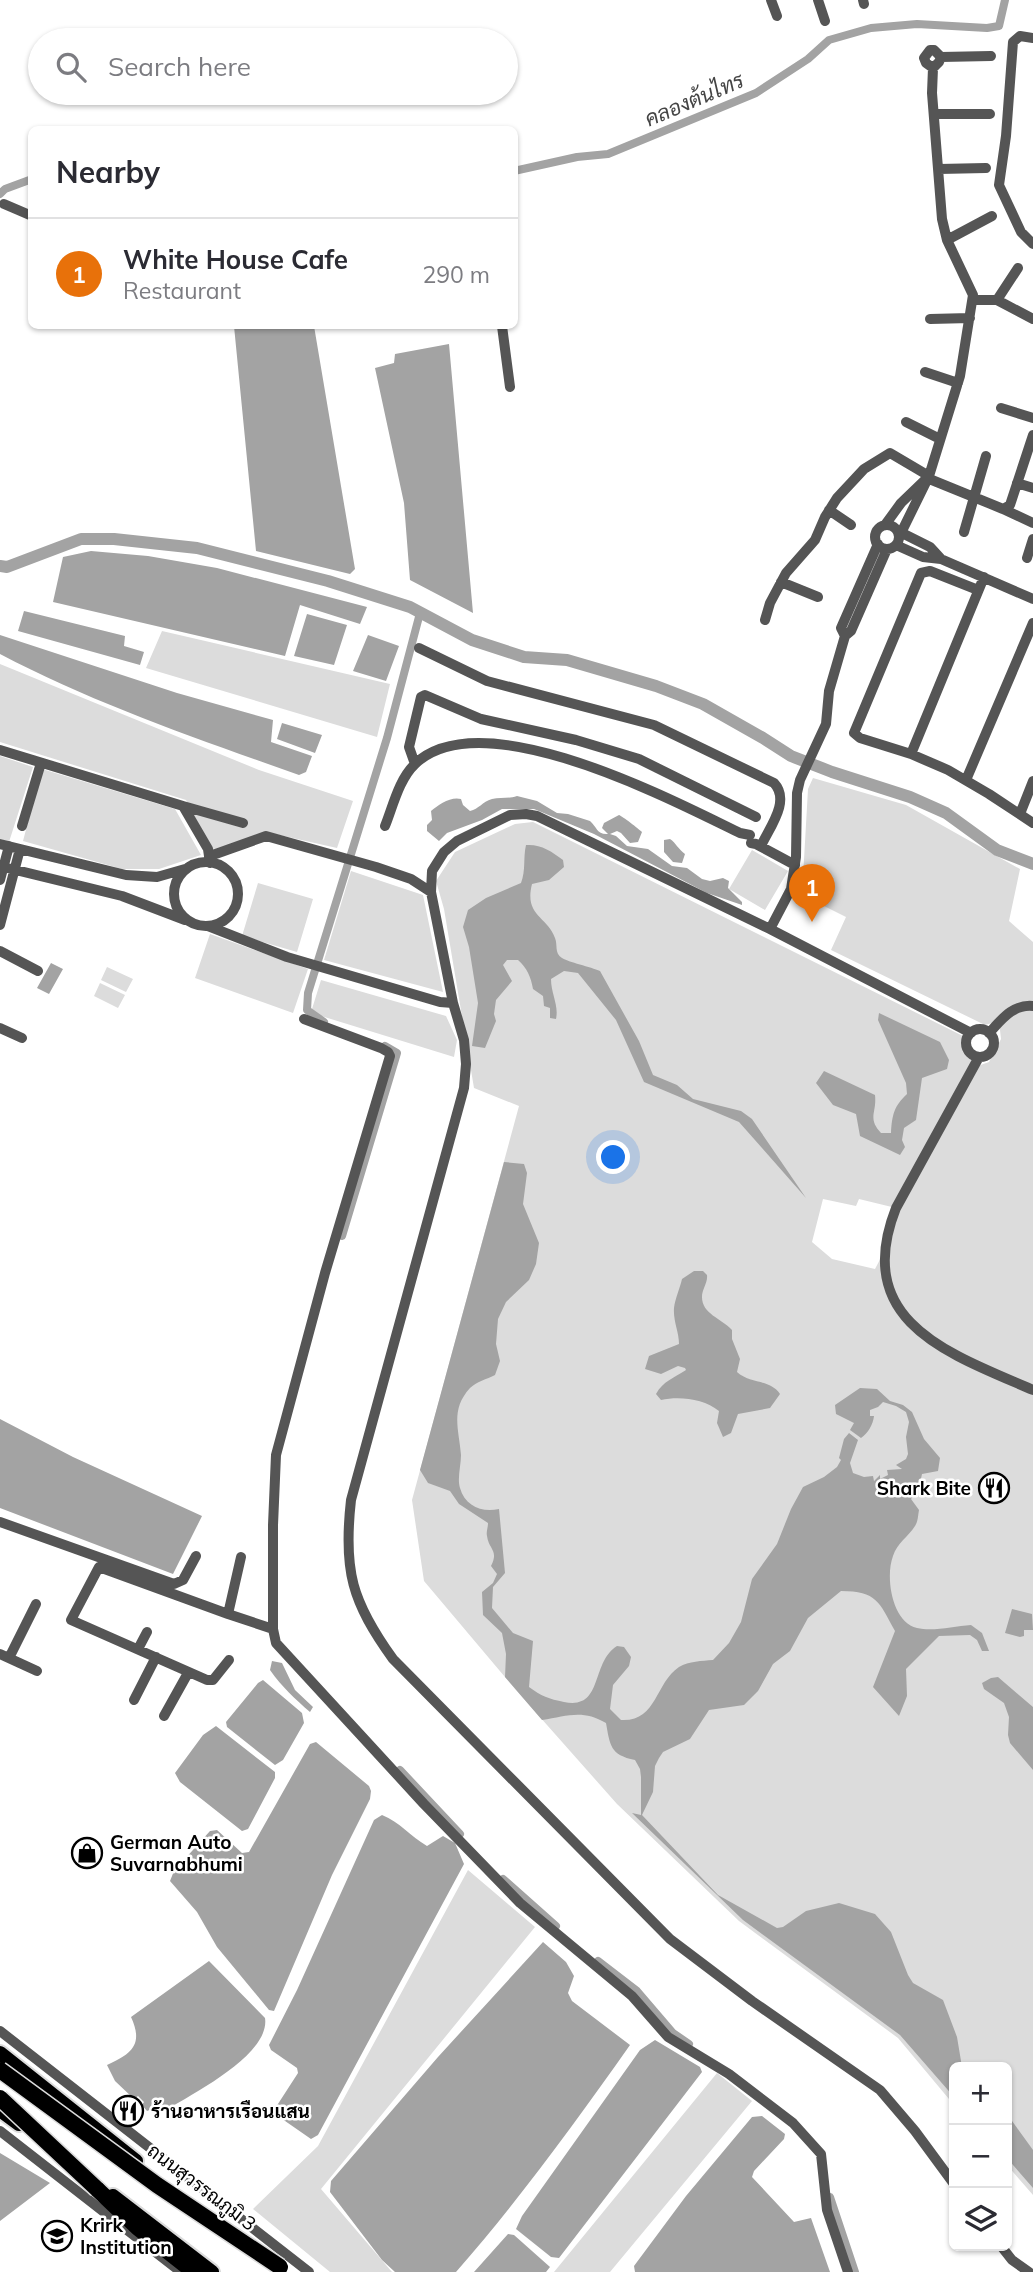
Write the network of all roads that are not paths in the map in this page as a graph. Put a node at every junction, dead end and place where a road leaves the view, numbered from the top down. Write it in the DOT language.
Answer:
graph roads {
  1 [pos="771,0"];
  2 [pos="818,0"];
  3 [pos="777,16"];
  4 [pos="825,21"];
  5 [pos="1033,38"];
  6 [pos="991,56"];
  7 [pos="934,114"];
  8 [pos="990,114"];
  9 [pos="986,167"];
  10 [pos="939,169"];
  11 [pos="4,204"];
  12 [pos="28,214"];
  13 [pos="992,216"];
  14 [pos="947,240"];
  15 [pos="1033,244"];
  16 [pos="1018,268"];
  17 [pos="973,300"];
  18 [pos="997,300"];
  19 [pos="930,318"];
  20 [pos="970,318"];
  21 [pos="1033,319"];
  22 [pos="502,329"];
  23 [pos="925,372"];
  24 [pos="958,383"];
  25 [pos="510,387"];
  26 [pos="1001,408"];
  27 [pos="1033,418"];
  28 [pos="906,422"];
  29 [pos="1033,435"];
  30 [pos="940,439"];
  31 [pos="986,456"];
  32 [pos="928,477"];
  33 [pos="1017,483"];
  34 [pos="1033,488"];
  35 [pos="975,498"];
  36 [pos="1003,509"];
  37 [pos="829,510"];
  38 [pos="1033,523"];
  39 [pos="852,525"];
  40 [pos="885,525"];
  41 [pos="900,532"];
  42 [pos="964,532"];
  43 [pos="1033,539"];
  44 [pos="887,546"];
  45 [pos="1027,558"];
  46 [pos="941,559"];
  47 [pos="984,577"];
  48 [pos="781,582"];
  49 [pos="978,590"];
  50 [pos="818,597"];
  51 [pos="1033,599"];
  52 [pos="765,620"];
  53 [pos="1033,623"];
  54 [pos="419,648"];
  55 [pos="0,750"];
  56 [pos="911,754"];
  57 [pos="41,763"];
  58 [pos="415,764"];
  59 [pos="966,780"];
  60 [pos="1033,781"];
  61 [pos="183,806"];
  62 [pos="1020,814"];
  63 [pos="756,817"];
  64 [pos="243,823"];
  65 [pos="1033,823"];
  66 [pos="22,826"];
  67 [pos="385,826"];
  68 [pos="751,840"];
  69 [pos="10,846"];
  70 [pos="210,860"];
  71 [pos="795,865"];
  72 [pos="6,867"];
  73 [pos="186,869"];
  74 [pos="432,871"];
  75 [pos="411,879"];
  76 [pos="0,880"];
  77 [pos="430,892"];
  78 [pos="188,921"];
  79 [pos="0,925"];
  80 [pos="208,926"];
  81 [pos="770,929"];
  82 [pos="0,951"];
  83 [pos="38,971"];
  84 [pos="453,1003"];
  85 [pos="1033,1006"];
  86 [pos="304,1019"];
  87 [pos="0,1028"];
  88 [pos="971,1032"];
  89 [pos="989,1033"];
  90 [pos="22,1038"];
  91 [pos="979,1057"];
  92 [pos="1033,1390"];
  93 [pos="0,1522"];
  94 [pos="196,1556"];
  95 [pos="241,1557"];
  96 [pos="36,1604"];
  97 [pos="228,1614"];
  98 [pos="148,1632"];
  99 [pos="274,1634"];
  100 [pos="138,1649"];
  101 [pos="4,1656"];
  102 [pos="156,1657"];
  103 [pos="229,1660"];
  104 [pos="37,1671"];
  105 [pos="188,1673"];
  106 [pos="134,1700"];
  107 [pos="164,1716"];
  108 [pos="0,2031"];
  109 [pos="0,2053"];
  110 [pos="0,2070"];
  111 [pos="0,2098"];
  112 [pos="0,2110"];
  113 [pos="0,2131"];
  114 [pos="949,2177"];
  115 [pos="1005,2251"];
  116 [pos="181,2272"];
  117 [pos="194,2272"];
  118 [pos="212,2272"];
  119 [pos="285,2272"];
  120 [pos="309,2272"];
  121 [pos="848,2272"];
  122 [pos="1029,2272"];
  1 -- 3 [label="street"];
  2 -- 4 [label="street"];
  5 -- 15 [label="street"];
  6 -- 7 [label="street"];
  7 -- 8 [label="street"];
  7 -- 10 [label="street"];
  9 -- 10 [label="street"];
  10 -- 14 [label="street"];
  11 -- 12 [label="street"];
  13 -- 14 [label="street"];
  14 -- 17 [label="street"];
  16 -- 18 [label="street"];
  17 -- 18 [label="street"];
  17 -- 20 [label="street"];
  18 -- 21 [label="street"];
  19 -- 20 [label="street"];
  20 -- 24 [label="street"];
  22 -- 25 [label="street"];
  23 -- 24 [label="street"];
  24 -- 30 [label="street"];
  26 -- 27 [label="street"];
  28 -- 30 [label="street"];
  29 -- 33 [label="street"];
  30 -- 32 [label="street"];
  31 -- 35 [label="street"];
  32 -- 35 [label="street"];
  32 -- 37 [label="street"];
  32 -- 40 [label="street"];
  32 -- 41 [label="street"];
  33 -- 34 [label="street"];
  33 -- 36 [label="street"];
  35 -- 36 [label="street"];
  35 -- 42 [label="street"];
  36 -- 38 [label="street"];
  37 -- 39 [label="street"];
  37 -- 48 [label="street"];
  40 -- 41 [label="street"];
  40 -- 44 [label="street"];
  41 -- 44 [label="street"];
  41 -- 46 [label="street"];
  43 -- 45 [label="street"];
  44 -- 46 [label="street"];
  44 -- 71 [label="street"];
  46 -- 47 [label="street"];
  47 -- 49 [label="street"];
  47 -- 51 [label="street"];
  48 -- 50 [label="street"];
  48 -- 52 [label="street"];
  49 -- 56 [label="street"];
  49 -- 56 [label="street"];
  53 -- 59 [label="street"];
  54 -- 68 [label="street"];
  55 -- 57 [label="street"];
  56 -- 59 [label="street"];
  57 -- 61 [label="street"];
  57 -- 66 [label="street"];
  58 -- 63 [label="street"];
  58 -- 67 [label="street"];
  58 -- 68 [label="street"];
  59 -- 62 [label="street"];
  60 -- 62 [label="street"];
  61 -- 64 [label="street"];
  61 -- 70 [label="street"];
  62 -- 65 [label="street"];
  68 -- 71 [label="street"];
  69 -- 72 [label="street"];
  69 -- 73 [label="street"];
  70 -- 73 [label="street"];
  70 -- 75 [label="street"];
  70 -- 80 [label="street"];
  71 -- 81 [label="street"];
  72 -- 76 [label="street"];
  72 -- 78 [label="street"];
  72 -- 79 [label="street"];
  73 -- 78 [label="street"];
  74 -- 75 [label="street"];
  74 -- 77 [label="street"];
  74 -- 81 [label="street"];
  75 -- 77 [label="street"];
  77 -- 84 [label="street"];
  78 -- 80 [label="street"];
  80 -- 84 [label="street"];
  81 -- 88 [label="street"];
  82 -- 83 [label="street"];
  84 -- 114 [label="street"];
  85 -- 89 [label="street"];
  86 -- 99 [label="street"];
  87 -- 90 [label="street"];
  88 -- 89 [label="street"];
  88 -- 91 [label="street"];
  89 -- 91 [label="street"];
  91 -- 92 [label="street"];
  93 -- 94 [label="street"];
  95 -- 97 [label="street"];
  96 -- 101 [label="street"];
  97 -- 99 [label="street"];
  97 -- 100 [label="street"];
  98 -- 100 [label="street"];
  99 -- 121 [label="street"];
  100 -- 102 [label="street"];
  101 -- 104 [label="street"];
  102 -- 105 [label="street"];
  102 -- 106 [label="street"];
  103 -- 105 [label="street"];
  105 -- 107 [label="street"];
  108 -- 120 [label="street"];
  109 -- 119 [label="main road, ถนนสุวรรณภูมิ 3"];
  110 -- 119 [label="highway, bridge"];
  111 -- 117 [label="highway, bridge"];
  112 -- 118 [label="main road"];
  113 -- 116 [label="street"];
  115 -- 122 [label="street"];
}
